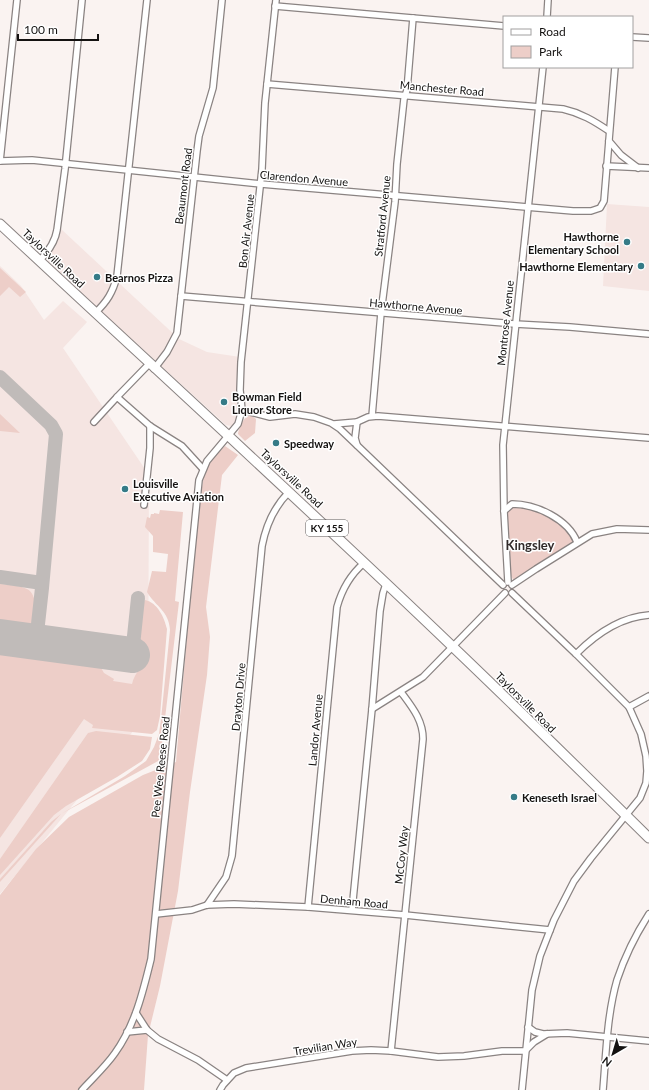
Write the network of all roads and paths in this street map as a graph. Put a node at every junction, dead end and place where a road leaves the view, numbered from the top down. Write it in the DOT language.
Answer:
graph roads {
  1 [pos="17,0"];
  2 [pos="82,0"];
  3 [pos="147,0"];
  4 [pos="222,0"];
  5 [pos="548,0"];
  6 [pos="276,3"];
  7 [pos="547,16"];
  8 [pos="413,18"];
  9 [pos="503,26"];
  10 [pos="633,37"];
  11 [pos="649,38"];
  12 [pos="543,68"];
  13 [pos="615,68"];
  14 [pos="267,84"];
  15 [pos="405,96"];
  16 [pos="538,106"];
  17 [pos="609,131"];
  18 [pos="608,141"];
  19 [pos="0,161"];
  20 [pos="65,164"];
  21 [pos="606,166"];
  22 [pos="638,168"];
  23 [pos="649,168"];
  24 [pos="128,170"];
  25 [pos="193,177"];
  26 [pos="261,184"];
  27 [pos="395,196"];
  28 [pos="529,207"];
  29 [pos="0,224"];
  30 [pos="39,261"];
  31 [pos="181,296"];
  32 [pos="247,302"];
  33 [pos="95,313"];
  34 [pos="381,313"];
  35 [pos="515,324"];
  36 [pos="649,334"];
  37 [pos="152,366"];
  38 [pos="117,397"];
  39 [pos="242,410"];
  40 [pos="372,416"];
  41 [pos="94,422"];
  42 [pos="357,422"];
  43 [pos="333,424"];
  44 [pos="150,426"];
  45 [pos="504,427"];
  46 [pos="228,436"];
  47 [pos="649,438"];
  48 [pos="357,445"];
  49 [pos="202,469"];
  50 [pos="289,492"];
  51 [pos="503,496"];
  52 [pos="512,504"];
  53 [pos="144,505"];
  54 [pos="504,511"];
  55 [pos="649,530"];
  56 [pos="577,542"];
  57 [pos="364,563"];
  58 [pos="386,584"];
  59 [pos="508,584"];
  60 [pos="505,593"];
  61 [pos="512,593"];
  62 [pos="649,615"];
  63 [pos="453,647"];
  64 [pos="576,654"];
  65 [pos="402,692"];
  66 [pos="649,696"];
  67 [pos="629,707"];
  68 [pos="372,709"];
  69 [pos="626,815"];
  70 [pos="649,838"];
  71 [pos="207,905"];
  72 [pos="308,907"];
  73 [pos="352,910"];
  74 [pos="156,914"];
  75 [pos="649,914"];
  76 [pos="405,915"];
  77 [pos="550,930"];
  78 [pos="136,1013"];
  79 [pos="528,1027"];
  80 [pos="147,1030"];
  81 [pos="127,1032"];
  82 [pos="547,1034"];
  83 [pos="608,1038"];
  84 [pos="649,1041"];
  85 [pos="391,1050"];
  86 [pos="525,1051"];
  87 [pos="227,1080"];
  88 [pos="82,1090"];
  89 [pos="220,1090"];
  90 [pos="522,1090"];
  91 [pos="603,1090"];
  1 -- 19 [label="street"];
  2 -- 20 [label="street"];
  3 -- 24 [label="street"];
  4 -- 25 [label="street, Beaumont Road"];
  5 -- 7 [label="street"];
  6 -- 8 [label="street"];
  6 -- 14 [label="street, Bon Air Avenue"];
  8 -- 9 [label="street"];
  8 -- 15 [label="street, Stratford Avenue"];
  10 -- 11 [label="street"];
  12 -- 16 [label="street, Montrose Avenue"];
  13 -- 17 [label="street"];
  14 -- 15 [label="street, Manchester Road"];
  14 -- 26 [label="street, Bon Air Avenue"];
  15 -- 16 [label="street, Manchester Road"];
  15 -- 27 [label="street, Stratford Avenue"];
  16 -- 17 [label="street, Manchester Road"];
  16 -- 28 [label="street, Montrose Avenue"];
  17 -- 18 [label="street"];
  18 -- 21 [label="street"];
  18 -- 22 [label="street"];
  19 -- 20 [label="street, Clarendon Avenue"];
  20 -- 24 [label="street, Clarendon Avenue"];
  20 -- 30 [label="street"];
  21 -- 22 [label="street"];
  21 -- 28 [label="street, Clarendon Avenue"];
  22 -- 23 [label="street"];
  24 -- 25 [label="street, Clarendon Avenue"];
  24 -- 33 [label="street"];
  25 -- 26 [label="street, Clarendon Avenue"];
  25 -- 31 [label="street, Beaumont Road"];
  26 -- 27 [label="street, Clarendon Avenue"];
  26 -- 32 [label="street, Bon Air Avenue"];
  27 -- 28 [label="street, Clarendon Avenue"];
  27 -- 34 [label="street, Stratford Avenue"];
  28 -- 35 [label="street, Montrose Avenue"];
  29 -- 30 [label="main road, Taylorsville Road / KY 155"];
  30 -- 33 [label="main road, Taylorsville Road / KY 155"];
  31 -- 32 [label="street, Hawthorne Avenue"];
  31 -- 37 [label="street, Beaumont Road"];
  32 -- 34 [label="street, Hawthorne Avenue"];
  32 -- 39 [label="street, Bon Air Avenue"];
  33 -- 37 [label="main road, Taylorsville Road / KY 155"];
  34 -- 35 [label="street, Hawthorne Avenue"];
  34 -- 40 [label="street, Stratford Avenue"];
  35 -- 36 [label="street, Hawthorne Avenue"];
  35 -- 45 [label="street, Montrose Avenue"];
  37 -- 38 [label="street, Beaumont Road"];
  37 -- 46 [label="main road, Taylorsville Road / KY 155"];
  38 -- 41 [label="street, Beaumont Road"];
  38 -- 44 [label="street"];
  39 -- 43 [label="street"];
  39 -- 46 [label="street, Bon Air Avenue"];
  40 -- 42 [label="street"];
  40 -- 45 [label="street"];
  42 -- 43 [label="street"];
  42 -- 48 [label="street"];
  43 -- 48 [label="street"];
  44 -- 49 [label="street"];
  44 -- 53 [label="street"];
  45 -- 47 [label="street"];
  45 -- 51 [label="street, Montrose Avenue"];
  46 -- 49 [label="street, Pee Wee Reese Road"];
  46 -- 50 [label="main road, Taylorsville Road / KY 155"];
  48 -- 59 [label="street"];
  49 -- 74 [label="street, Pee Wee Reese Road"];
  50 -- 57 [label="main road, Taylorsville Road / KY 155"];
  50 -- 71 [label="street, Drayton Drive"];
  51 -- 52 [label="street"];
  51 -- 54 [label="street, Montrose Avenue"];
  52 -- 54 [label="street"];
  52 -- 56 [label="street"];
  54 -- 59 [label="street, Montrose Avenue"];
  55 -- 56 [label="street"];
  56 -- 59 [label="street"];
  57 -- 58 [label="main road, Taylorsville Road / KY 155"];
  57 -- 72 [label="street, Landor Avenue"];
  58 -- 63 [label="main road, Taylorsville Road / KY 155"];
  58 -- 68 [label="street"];
  59 -- 60 [label="street"];
  59 -- 61 [label="street"];
  60 -- 61 [label="street"];
  60 -- 63 [label="street"];
  61 -- 64 [label="street"];
  62 -- 64 [label="street"];
  63 -- 65 [label="street"];
  63 -- 69 [label="main road, Taylorsville Road / KY 155"];
  64 -- 67 [label="street"];
  65 -- 68 [label="street"];
  65 -- 76 [label="street, McCoy Way"];
  66 -- 67 [label="street"];
  67 -- 69 [label="street"];
  68 -- 73 [label="street"];
  69 -- 70 [label="main road, Taylorsville Road / KY 155"];
  69 -- 77 [label="street"];
  71 -- 72 [label="street, Denham Road"];
  71 -- 74 [label="street, Denham Road"];
  72 -- 73 [label="street, Denham Road"];
  73 -- 76 [label="street, Denham Road"];
  74 -- 78 [label="street, Pee Wee Reese Road"];
  75 -- 83 [label="street"];
  76 -- 77 [label="street, Denham Road"];
  76 -- 85 [label="street, McCoy Way"];
  77 -- 79 [label="street"];
  78 -- 80 [label="street"];
  78 -- 81 [label="street, Pee Wee Reese Road"];
  79 -- 82 [label="street"];
  79 -- 86 [label="street"];
  80 -- 81 [label="street"];
  80 -- 87 [label="street"];
  81 -- 88 [label="street, Pee Wee Reese Road"];
  82 -- 83 [label="street"];
  82 -- 86 [label="street"];
  83 -- 84 [label="street"];
  83 -- 91 [label="street"];
  85 -- 86 [label="street, Trevilian Way"];
  85 -- 87 [label="street, Trevilian Way"];
  86 -- 90 [label="street"];
  87 -- 89 [label="street"];
}
